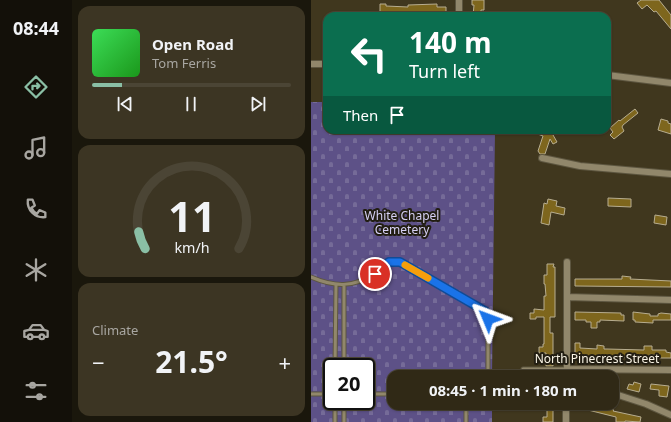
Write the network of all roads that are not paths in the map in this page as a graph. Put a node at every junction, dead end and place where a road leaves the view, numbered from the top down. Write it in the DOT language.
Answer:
graph roads {
  1 [pos="459,0"];
  2 [pos="459,12"];
  3 [pos="311,64"];
  4 [pos="323,64"];
  5 [pos="611,76"];
  6 [pos="671,83"];
  7 [pos="541,158"];
  8 [pos="671,174"];
  9 [pos="567,262"];
  10 [pos="311,277"];
  11 [pos="336,285"];
  12 [pos="344,285"];
  13 [pos="567,297"];
  14 [pos="671,300"];
  15 [pos="335,358"];
  16 [pos="344,358"];
  17 [pos="523,369"];
  18 [pos="567,369"];
  19 [pos="488,370"];
  20 [pos="671,370"];
  21 [pos="311,394"];
  22 [pos="323,394"];
  23 [pos="375,394"];
  24 [pos="387,394"];
  25 [pos="619,395"];
  26 [pos="335,410"];
  27 [pos="344,410"];
  28 [pos="466,410"];
  29 [pos="566,410"];
  30 [pos="671,415"];
  31 [pos="335,422"];
  32 [pos="344,422"];
  33 [pos="466,422"];
  34 [pos="566,422"];
  1 -- 2 [label="street"];
  3 -- 4 [label="street"];
  5 -- 6 [label="street"];
  7 -- 8 [label="street"];
  9 -- 13 [label="street"];
  10 -- 11 [label="lane"];
  11 -- 12 [label="lane"];
  11 -- 15 [label="lane"];
  12 -- 16 [label="lane"];
  12 -- 19 [label="lane"];
  13 -- 14 [label="street"];
  13 -- 18 [label="street"];
  17 -- 18 [label="lane, North Pinecrest Street"];
  18 -- 20 [label="street, North Pinecrest Street"];
  21 -- 22 [label="lane"];
  23 -- 24 [label="lane"];
  25 -- 30 [label="street"];
  26 -- 31 [label="lane"];
  27 -- 32 [label="lane"];
  28 -- 33 [label="lane"];
  29 -- 34 [label="street"];
}
